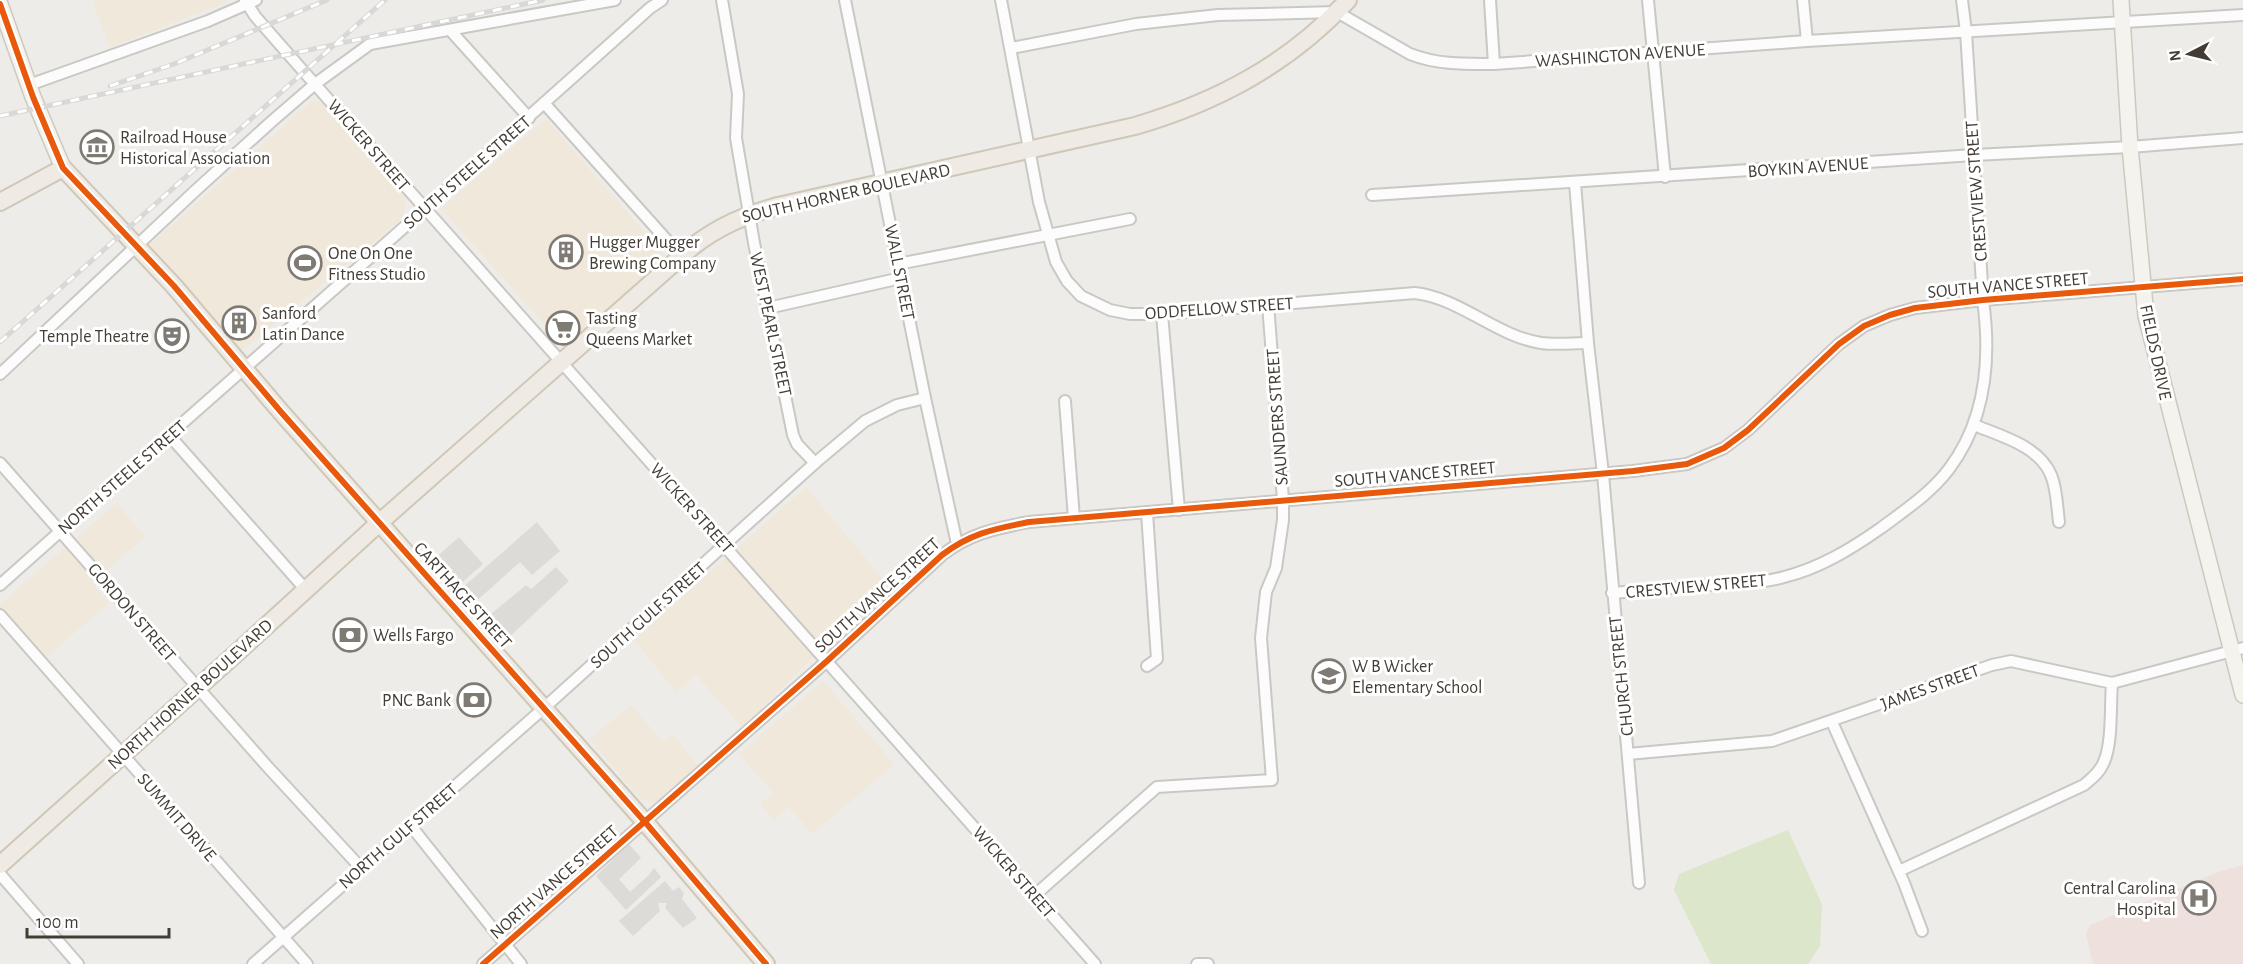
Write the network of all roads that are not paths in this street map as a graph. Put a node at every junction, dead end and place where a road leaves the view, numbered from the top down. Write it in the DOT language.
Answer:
graph roads {
  1 [pos="615,0"];
  2 [pos="662,0"];
  3 [pos="722,0"];
  4 [pos="845,0"];
  5 [pos="1001,0"];
  6 [pos="1490,0"];
  7 [pos="1648,0"];
  8 [pos="1803,0"];
  9 [pos="1962,0"];
  10 [pos="2121,0"];
  11 [pos="250,1"];
  12 [pos="0,3"];
  13 [pos="1342,6"];
  14 [pos="2243,15"];
  15 [pos="2122,23"];
  16 [pos="450,30"];
  17 [pos="1966,32"];
  18 [pos="1807,41"];
  19 [pos="1011,48"];
  20 [pos="1653,54"];
  21 [pos="1494,64"];
  22 [pos="315,84"];
  23 [pos="29,86"];
  24 [pos="544,103"];
  25 [pos="529,118"];
  26 [pos="2243,138"];
  27 [pos="2130,147"];
  28 [pos="1029,149"];
  29 [pos="1974,155"];
  30 [pos="63,168"];
  31 [pos="1665,177"];
  32 [pos="882,183"];
  33 [pos="1575,183"];
  34 [pos="1372,195"];
  35 [pos="0,202"];
  36 [pos="425,209"];
  37 [pos="749,214"];
  38 [pos="1130,219"];
  39 [pos="1048,235"];
  40 [pos="137,245"];
  41 [pos="681,256"];
  42 [pos="898,264"];
  43 [pos="901,278"];
  44 [pos="2243,279"];
  45 [pos="2143,288"];
  46 [pos="1983,300"];
  47 [pos="1268,304"];
  48 [pos="768,308"];
  49 [pos="1162,314"];
  50 [pos="1588,343"];
  51 [pos="561,362"];
  52 [pos="245,370"];
  53 [pos="0,374"];
  54 [pos="925,398"];
  55 [pos="1065,401"];
  56 [pos="1974,425"];
  57 [pos="170,435"];
  58 [pos="0,463"];
  59 [pos="814,464"];
  60 [pos="1603,474"];
  61 [pos="1283,500"];
  62 [pos="1179,510"];
  63 [pos="1147,513"];
  64 [pos="1074,518"];
  65 [pos="2059,522"];
  66 [pos="379,523"];
  67 [pos="60,531"];
  68 [pos="957,544"];
  69 [pos="726,546"];
  70 [pos="0,585"];
  71 [pos="306,590"];
  72 [pos="1612,593"];
  73 [pos="0,615"];
  74 [pos="2237,650"];
  75 [pos="827,660"];
  76 [pos="1147,666"];
  77 [pos="2112,683"];
  78 [pos="198,688"];
  79 [pos="2243,694"];
  80 [pos="544,708"];
  81 [pos="1832,722"];
  82 [pos="123,754"];
  83 [pos="1628,754"];
  84 [pos="645,822"];
  85 [pos="411,826"];
  86 [pos="0,865"];
  87 [pos="361,868"];
  88 [pos="1899,871"];
  89 [pos="0,874"];
  90 [pos="1639,883"];
  91 [pos="1035,895"];
  92 [pos="1923,931"];
  93 [pos="283,937"];
  94 [pos="505,945"];
  95 [pos="78,964"];
  96 [pos="253,964"];
  97 [pos="307,964"];
  98 [pos="483,964"];
  99 [pos="521,964"];
  100 [pos="766,964"];
  101 [pos="1095,964"];
  102 [pos="1197,964"];
  103 [pos="1208,964"];
  1 -- 16 [label="street"];
  2 -- 24 [label="street, SOUTH STEELE STREET"];
  3 -- 37 [label="street, WEST PEARL STREET"];
  4 -- 32 [label="street, WALL STREET"];
  5 -- 19 [label="street, ODDFELLOW STREET"];
  6 -- 21 [label="street"];
  7 -- 20 [label="street"];
  8 -- 18 [label="street"];
  9 -- 17 [label="street, CRESTVIEW STREET"];
  10 -- 15 [label="street, FIELDS DRIVE"];
  11 -- 22 [label="street, WICKER STREET"];
  11 -- 23 [label="street"];
  12 -- 23 [label="street"];
  13 -- 19 [label="street"];
  13 -- 21 [label="street, WASHINGTON AVENUE"];
  13 -- 28 [label="main road, SOUTH HORNER BOULEVARD"];
  14 -- 15 [label="street, WASHINGTON AVENUE"];
  15 -- 17 [label="street, WASHINGTON AVENUE"];
  15 -- 27 [label="street, FIELDS DRIVE"];
  16 -- 22 [label="street"];
  16 -- 25 [label="street"];
  17 -- 18 [label="street, WASHINGTON AVENUE"];
  17 -- 29 [label="street, CRESTVIEW STREET"];
  18 -- 20 [label="street, WASHINGTON AVENUE"];
  19 -- 28 [label="street, ODDFELLOW STREET"];
  20 -- 21 [label="street, WASHINGTON AVENUE"];
  20 -- 31 [label="street"];
  22 -- 36 [label="street, WICKER STREET"];
  22 -- 40 [label="street"];
  23 -- 30 [label="street"];
  24 -- 25 [label="street, SOUTH STEELE STREET"];
  24 -- 41 [label="street"];
  25 -- 36 [label="street, SOUTH STEELE STREET"];
  26 -- 27 [label="street, BOYKIN AVENUE"];
  27 -- 29 [label="street, BOYKIN AVENUE"];
  27 -- 45 [label="street, FIELDS DRIVE"];
  28 -- 32 [label="main road, SOUTH HORNER BOULEVARD"];
  28 -- 39 [label="street, ODDFELLOW STREET"];
  29 -- 31 [label="street, BOYKIN AVENUE"];
  29 -- 46 [label="street, CRESTVIEW STREET"];
  30 -- 35 [label="main road"];
  30 -- 40 [label="main road, CARTHAGE STREET"];
  31 -- 33 [label="street, BOYKIN AVENUE"];
  32 -- 37 [label="main road, SOUTH HORNER BOULEVARD"];
  32 -- 42 [label="street, WALL STREET"];
  33 -- 34 [label="street, BOYKIN AVENUE"];
  33 -- 50 [label="street, CHURCH STREET"];
  36 -- 51 [label="street, WICKER STREET"];
  36 -- 52 [label="street, SOUTH STEELE STREET"];
  37 -- 41 [label="main road, SOUTH HORNER BOULEVARD"];
  37 -- 48 [label="street, WEST PEARL STREET"];
  38 -- 39 [label="street"];
  39 -- 42 [label="street"];
  39 -- 49 [label="street, ODDFELLOW STREET"];
  40 -- 52 [label="main road, CARTHAGE STREET"];
  40 -- 53 [label="street"];
  41 -- 51 [label="main road, SOUTH HORNER BOULEVARD"];
  42 -- 43 [label="street, WALL STREET"];
  43 -- 48 [label="street"];
  43 -- 54 [label="street, WALL STREET"];
  44 -- 45 [label="street, SOUTH VANCE STREET"];
  45 -- 46 [label="street, SOUTH VANCE STREET"];
  45 -- 74 [label="street, FIELDS DRIVE"];
  46 -- 56 [label="street, CRESTVIEW STREET"];
  46 -- 60 [label="street, SOUTH VANCE STREET"];
  47 -- 49 [label="street, ODDFELLOW STREET"];
  47 -- 50 [label="street, ODDFELLOW STREET"];
  47 -- 61 [label="street, SAUNDERS STREET"];
  48 -- 59 [label="street, WEST PEARL STREET"];
  49 -- 62 [label="street"];
  50 -- 60 [label="street, CHURCH STREET"];
  51 -- 66 [label="main road, SOUTH HORNER BOULEVARD"];
  51 -- 69 [label="street, WICKER STREET"];
  52 -- 57 [label="street, NORTH STEELE STREET"];
  52 -- 66 [label="main road, CARTHAGE STREET"];
  54 -- 59 [label="street, SOUTH GULF STREET"];
  54 -- 68 [label="street, WALL STREET"];
  55 -- 64 [label="street"];
  56 -- 65 [label="street"];
  56 -- 72 [label="street, CRESTVIEW STREET"];
  57 -- 67 [label="street, NORTH STEELE STREET"];
  57 -- 71 [label="street"];
  58 -- 67 [label="street, GORDON STREET"];
  59 -- 69 [label="street, SOUTH GULF STREET"];
  60 -- 61 [label="street, SOUTH VANCE STREET"];
  60 -- 72 [label="street, CHURCH STREET"];
  61 -- 62 [label="street, SOUTH VANCE STREET"];
  61 -- 91 [label="street, SAUNDERS STREET"];
  62 -- 63 [label="street, SOUTH VANCE STREET"];
  63 -- 64 [label="street, SOUTH VANCE STREET"];
  63 -- 76 [label="street"];
  64 -- 68 [label="street, SOUTH VANCE STREET"];
  66 -- 71 [label="main road, NORTH HORNER BOULEVARD"];
  66 -- 80 [label="main road, CARTHAGE STREET"];
  67 -- 70 [label="street, NORTH STEELE STREET"];
  67 -- 78 [label="street, GORDON STREET"];
  68 -- 75 [label="street, SOUTH VANCE STREET"];
  69 -- 75 [label="street, WICKER STREET"];
  69 -- 80 [label="street, SOUTH GULF STREET"];
  71 -- 78 [label="main road, NORTH HORNER BOULEVARD"];
  72 -- 83 [label="street, CHURCH STREET"];
  73 -- 82 [label="street, SUMMIT DRIVE"];
  74 -- 77 [label="street, JAMES STREET"];
  74 -- 79 [label="street, FIELDS DRIVE"];
  75 -- 84 [label="street, SOUTH VANCE STREET"];
  75 -- 91 [label="street, WICKER STREET"];
  77 -- 81 [label="street, JAMES STREET"];
  77 -- 88 [label="street"];
  78 -- 82 [label="main road, NORTH HORNER BOULEVARD"];
  78 -- 87 [label="street, GORDON STREET"];
  80 -- 84 [label="main road, CARTHAGE STREET"];
  80 -- 85 [label="street, NORTH GULF STREET"];
  81 -- 83 [label="street, JAMES STREET"];
  81 -- 88 [label="street"];
  82 -- 86 [label="main road, NORTH HORNER BOULEVARD"];
  82 -- 93 [label="street, SUMMIT DRIVE"];
  83 -- 90 [label="street, CHURCH STREET"];
  84 -- 94 [label="street, NORTH VANCE STREET"];
  84 -- 100 [label="main road, CARTHAGE STREET"];
  85 -- 87 [label="street, NORTH GULF STREET"];
  85 -- 94 [label="street"];
  87 -- 93 [label="street, NORTH GULF STREET"];
  88 -- 92 [label="street"];
  89 -- 95 [label="street"];
  91 -- 101 [label="street, WICKER STREET"];
  93 -- 96 [label="street, NORTH GULF STREET"];
  93 -- 97 [label="street, SUMMIT DRIVE"];
  94 -- 98 [label="street, NORTH VANCE STREET"];
  94 -- 99 [label="street"];
  102 -- 103 [label="street"];
}
